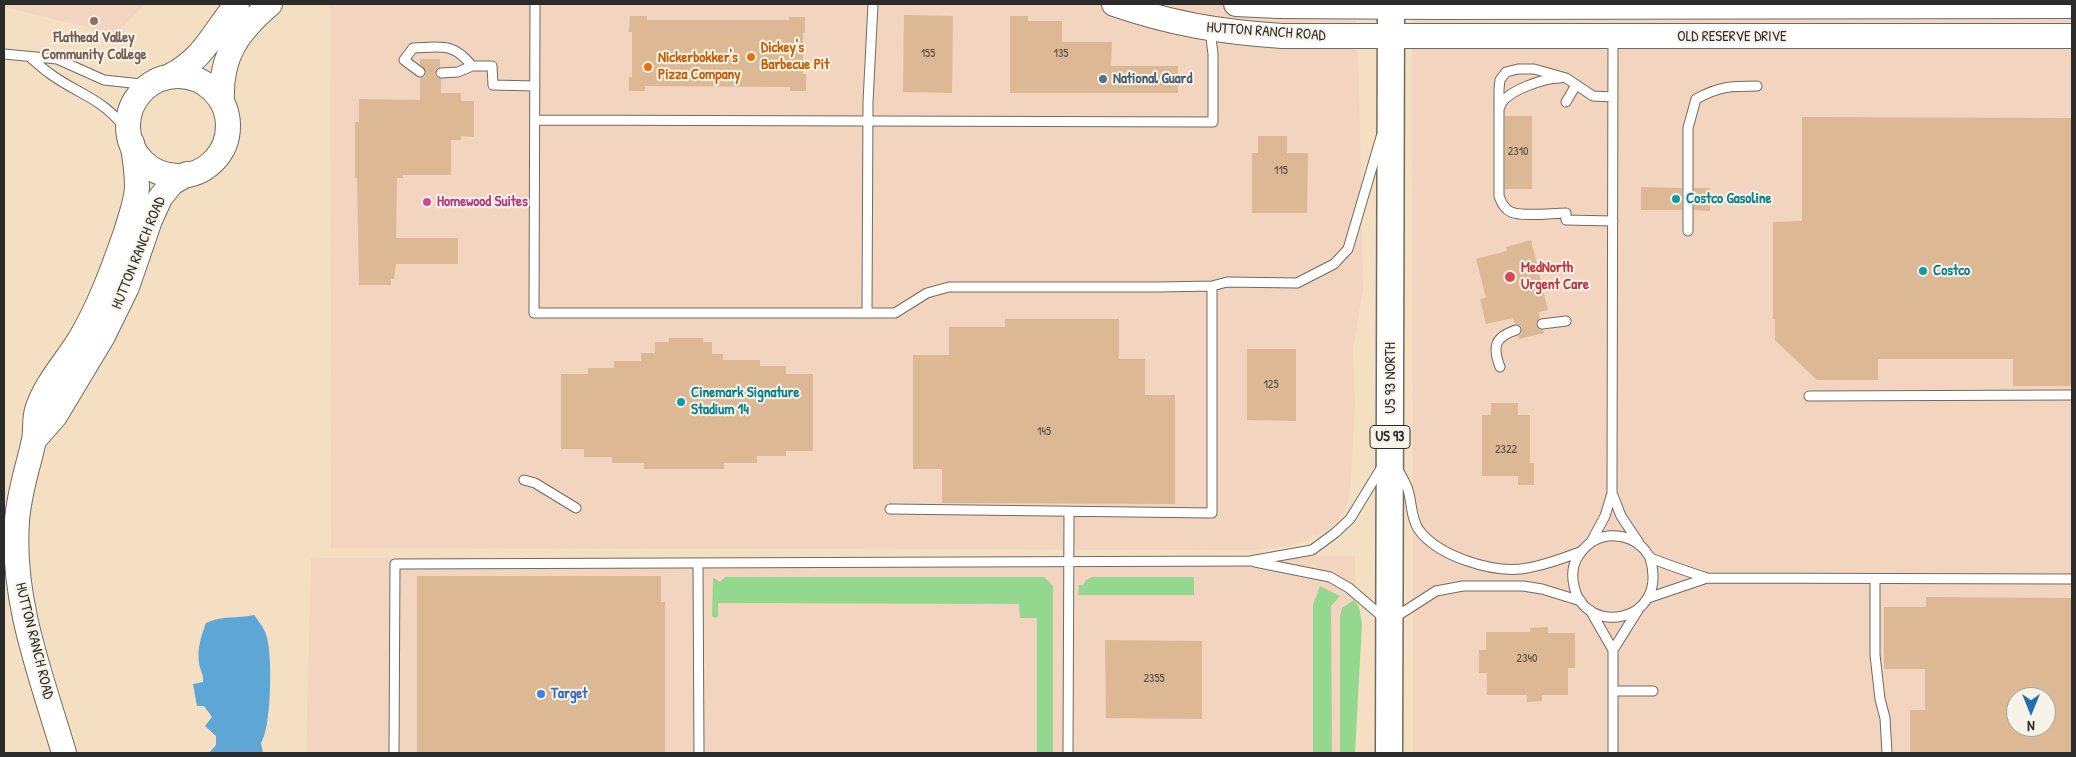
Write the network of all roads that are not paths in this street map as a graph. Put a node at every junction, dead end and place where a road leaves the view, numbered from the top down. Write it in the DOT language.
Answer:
graph roads {
  1 [pos="237,4"];
  2 [pos="270,4"];
  3 [pos="535,4"];
  4 [pos="873,4"];
  5 [pos="1114,4"];
  6 [pos="1236,4"];
  7 [pos="1391,5"];
  8 [pos="2072,6"];
  9 [pos="1754,8"];
  10 [pos="1210,30"];
  11 [pos="1391,35"];
  12 [pos="2072,36"];
  13 [pos="1613,37"];
  14 [pos="4,54"];
  15 [pos="31,58"];
  16 [pos="472,66"];
  17 [pos="420,72"];
  18 [pos="441,72"];
  19 [pos="1566,78"];
  20 [pos="160,81"];
  21 [pos="1576,85"];
  22 [pos="535,86"];
  23 [pos="1757,86"];
  24 [pos="1613,97"];
  25 [pos="1392,99"];
  26 [pos="222,101"];
  27 [pos="1566,102"];
  28 [pos="1499,114"];
  29 [pos="535,120"];
  30 [pos="868,121"];
  31 [pos="131,138"];
  32 [pos="187,174"];
  33 [pos="1612,221"];
  34 [pos="1688,231"];
  35 [pos="1212,286"];
  36 [pos="867,313"];
  37 [pos="1566,321"];
  38 [pos="1542,324"];
  39 [pos="1516,330"];
  40 [pos="1500,367"];
  41 [pos="2072,395"];
  42 [pos="1809,396"];
  43 [pos="34,440"];
  44 [pos="1390,454"];
  45 [pos="524,480"];
  46 [pos="1612,493"];
  47 [pos="576,508"];
  48 [pos="890,509"];
  49 [pos="1069,513"];
  50 [pos="1590,542"];
  51 [pos="1642,547"];
  52 [pos="1580,552"];
  53 [pos="1650,558"];
  54 [pos="1069,560"];
  55 [pos="1250,561"];
  56 [pos="698,564"];
  57 [pos="1707,578"];
  58 [pos="1875,578"];
  59 [pos="2072,579"];
  60 [pos="1648,598"];
  61 [pos="1581,601"];
  62 [pos="1639,608"];
  63 [pos="1590,610"];
  64 [pos="1389,622"];
  65 [pos="1613,650"];
  66 [pos="1613,691"];
  67 [pos="1653,691"];
  68 [pos="64,753"];
  69 [pos="394,753"];
  70 [pos="700,753"];
  71 [pos="1068,753"];
  72 [pos="1388,753"];
  73 [pos="1613,753"];
  74 [pos="1887,753"];
  1 -- 20 [label="main road"];
  2 -- 26 [label="main road"];
  3 -- 22 [label="lane"];
  4 -- 30 [label="lane"];
  5 -- 10 [label="main road, HUTTON RANCH ROAD"];
  6 -- 7 [label="main road, HUTTON RANCH ROAD"];
  7 -- 9 [label="main road, OLD RESERVE DRIVE"];
  7 -- 11 [label="main road, US 93 NORTH / US 93"];
  8 -- 9 [label="main road, OLD RESERVE DRIVE"];
  10 -- 11 [label="main road, HUTTON RANCH ROAD"];
  10 -- 30 [label="lane"];
  11 -- 13 [label="main road, OLD RESERVE DRIVE"];
  11 -- 25 [label="main road, US 93 NORTH / US 93"];
  12 -- 13 [label="main road, OLD RESERVE DRIVE"];
  13 -- 24 [label="lane"];
  14 -- 15 [label="lane"];
  15 -- 20 [label="lane"];
  15 -- 31 [label="lane"];
  16 -- 17 [label="lane"];
  16 -- 18 [label="lane"];
  16 -- 22 [label="lane"];
  19 -- 21 [label="lane"];
  19 -- 28 [label="lane"];
  19 -- 28 [label="lane"];
  20 -- 26 [label="main road"];
  20 -- 31 [label="main road"];
  21 -- 24 [label="lane"];
  21 -- 27 [label="lane"];
  22 -- 29 [label="lane"];
  23 -- 34 [label="lane"];
  24 -- 33 [label="lane"];
  25 -- 35 [label="lane"];
  25 -- 44 [label="main road, US 93 NORTH / US 93"];
  26 -- 32 [label="main road"];
  28 -- 33 [label="lane"];
  29 -- 30 [label="lane"];
  29 -- 36 [label="lane"];
  30 -- 36 [label="lane"];
  31 -- 32 [label="main road"];
  31 -- 43 [label="main road, HUTTON RANCH ROAD"];
  32 -- 43 [label="main road, HUTTON RANCH ROAD"];
  33 -- 46 [label="lane"];
  35 -- 36 [label="lane"];
  35 -- 49 [label="lane"];
  37 -- 38 [label="lane"];
  39 -- 40 [label="lane"];
  41 -- 42 [label="lane"];
  43 -- 68 [label="main road, HUTTON RANCH ROAD"];
  44 -- 52 [label="lane"];
  44 -- 55 [label="lane"];
  44 -- 64 [label="main road, US 93 NORTH / US 93"];
  45 -- 47 [label="lane"];
  46 -- 50 [label="lane"];
  46 -- 51 [label="lane"];
  48 -- 49 [label="lane"];
  49 -- 54 [label="lane"];
  50 -- 51 [label="lane"];
  50 -- 52 [label="lane"];
  51 -- 53 [label="lane"];
  52 -- 61 [label="lane"];
  53 -- 57 [label="lane"];
  53 -- 60 [label="lane"];
  54 -- 55 [label="lane"];
  54 -- 56 [label="lane"];
  54 -- 71 [label="lane"];
  55 -- 64 [label="lane"];
  56 -- 69 [label="lane"];
  56 -- 70 [label="lane"];
  57 -- 58 [label="lane"];
  57 -- 60 [label="lane"];
  58 -- 59 [label="lane"];
  58 -- 74 [label="lane"];
  60 -- 62 [label="lane"];
  61 -- 63 [label="lane"];
  61 -- 64 [label="lane"];
  62 -- 63 [label="lane"];
  62 -- 65 [label="lane"];
  63 -- 65 [label="lane"];
  64 -- 72 [label="main road, US 93 NORTH / US 93"];
  65 -- 66 [label="lane"];
  66 -- 67 [label="lane"];
  66 -- 73 [label="lane"];
}
